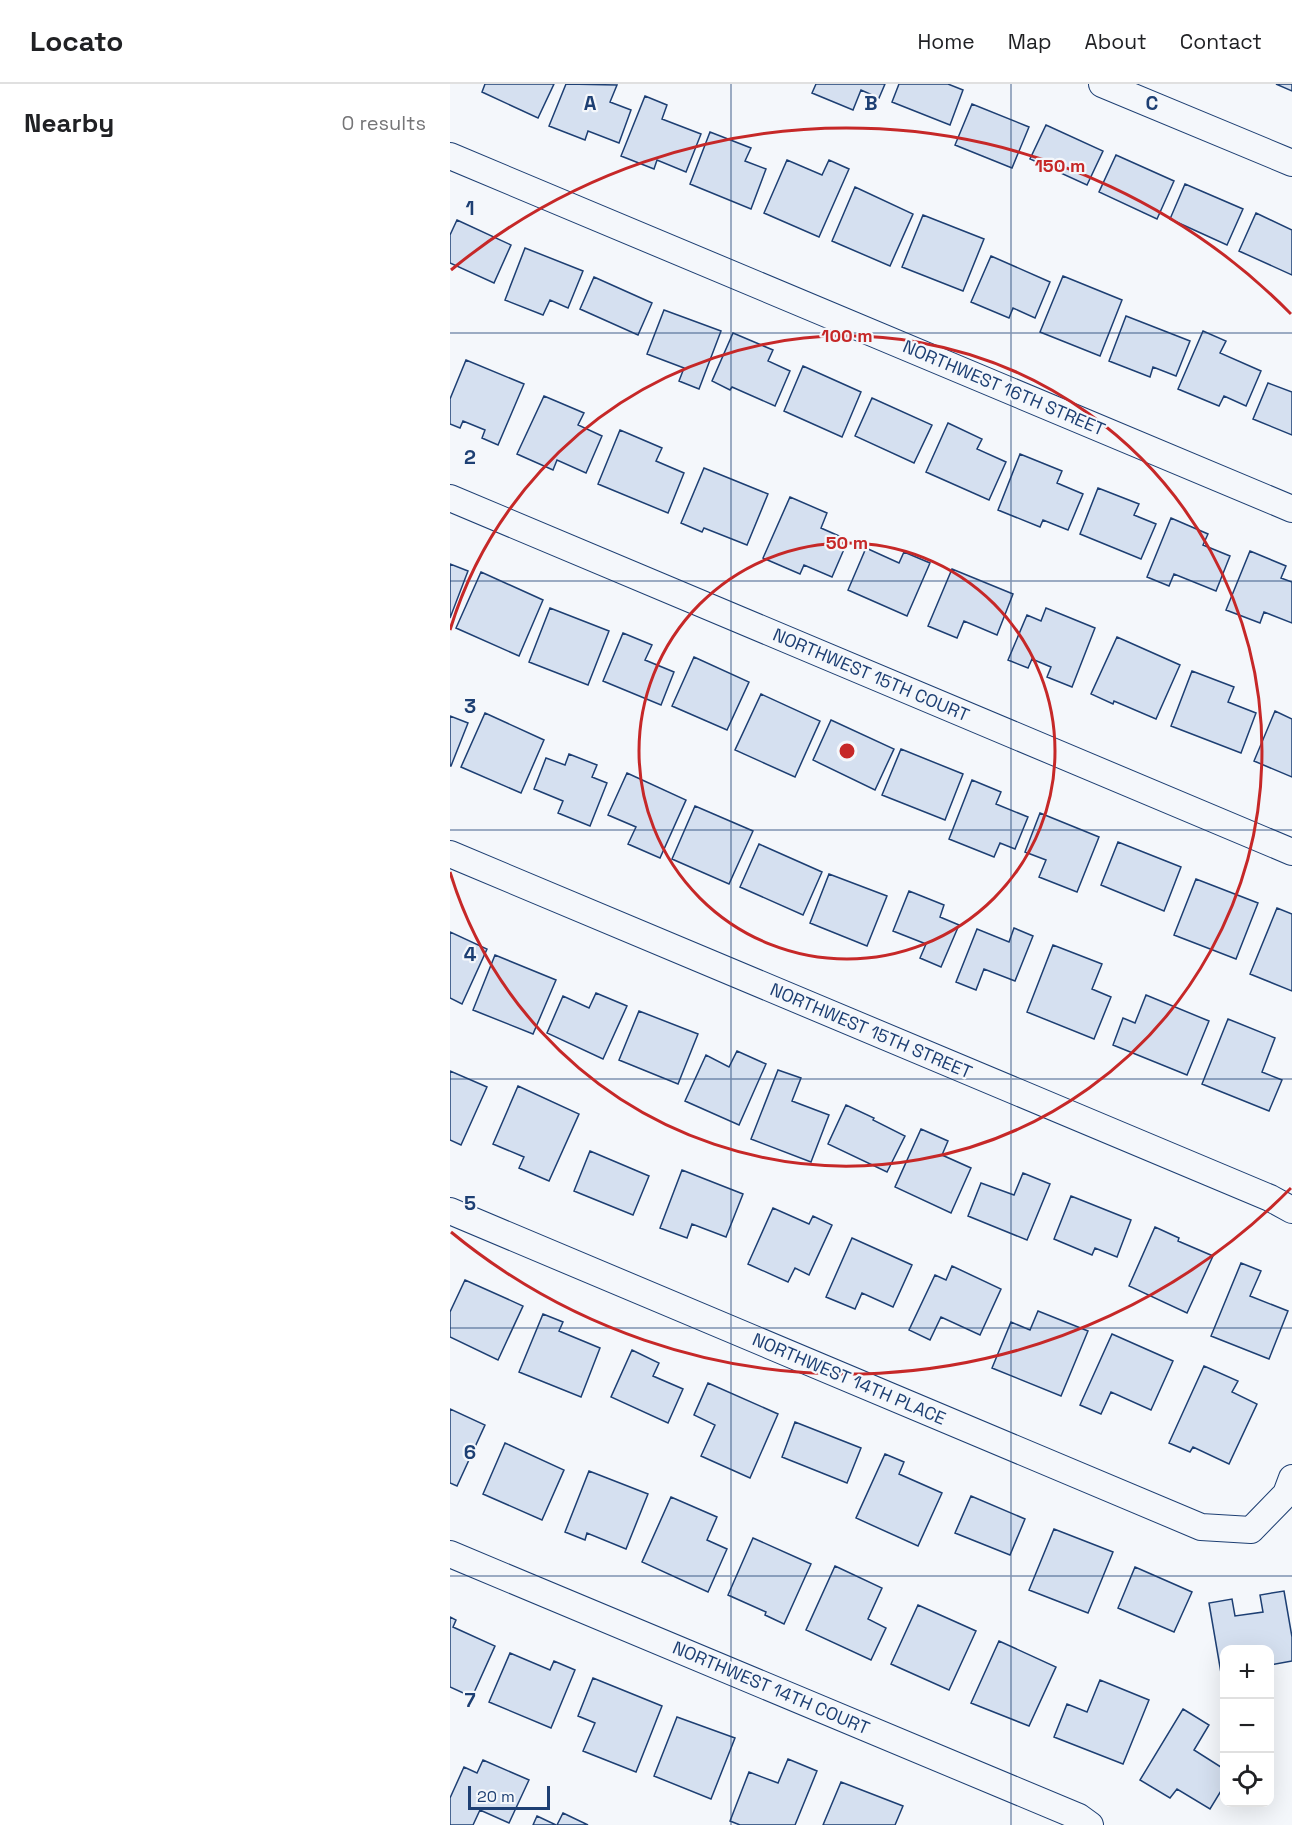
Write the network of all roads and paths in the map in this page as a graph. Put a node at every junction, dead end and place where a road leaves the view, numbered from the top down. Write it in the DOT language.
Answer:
graph roads {
  1 [pos="1102,84"];
  2 [pos="450,156"];
  3 [pos="1292,164"];
  4 [pos="450,498"];
  5 [pos="1292,508"];
  6 [pos="1292,852"];
  7 [pos="450,854"];
  8 [pos="1292,1210"];
  9 [pos="450,1211"];
  10 [pos="1292,1478"];
  11 [pos="450,1554"];
  12 [pos="1090,1825"];
  1 -- 3 [label="street"];
  2 -- 5 [label="street, NORTHWEST 16TH STREET"];
  4 -- 6 [label="street, NORTHWEST 15TH COURT"];
  7 -- 8 [label="street, NORTHWEST 15TH STREET"];
  9 -- 10 [label="street, NORTHWEST 14TH PLACE"];
  11 -- 12 [label="street, NORTHWEST 14TH COURT"];
}
